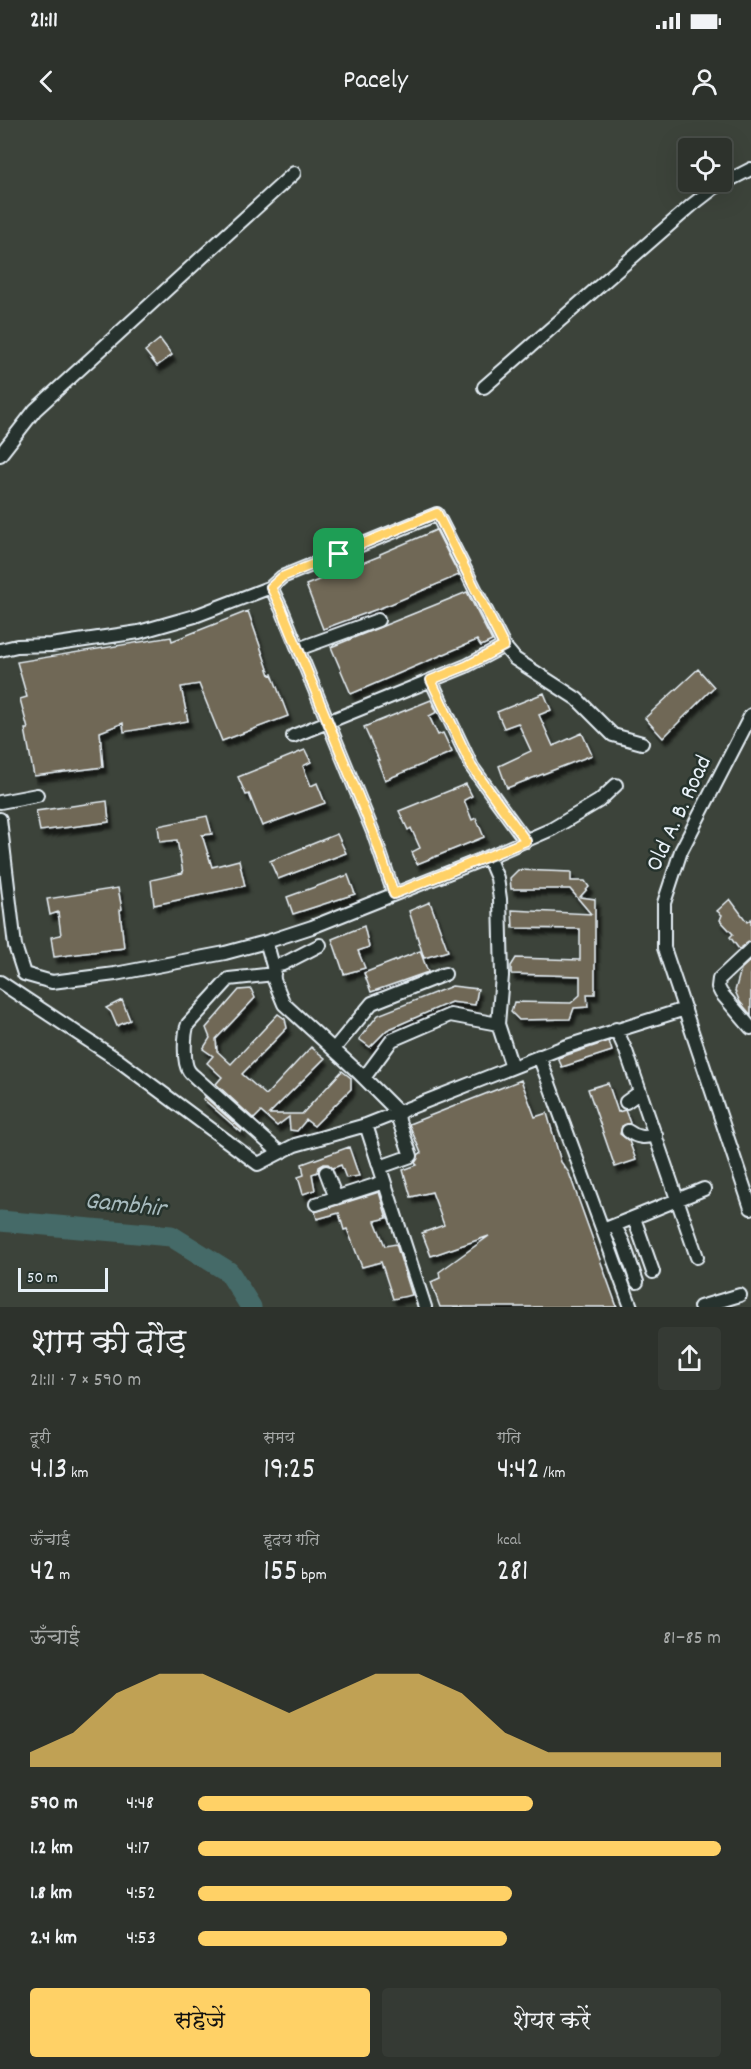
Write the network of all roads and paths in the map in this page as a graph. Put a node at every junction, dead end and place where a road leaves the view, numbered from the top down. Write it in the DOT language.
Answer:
graph roads {
  1 [pos="751,169"];
  2 [pos="294,173"];
  3 [pos="484,387"];
  4 [pos="0,455"];
  5 [pos="271,587"];
  6 [pos="378,620"];
  7 [pos="504,646"];
  8 [pos="298,649"];
  9 [pos="0,650"];
  10 [pos="431,680"];
  11 [pos="751,715"];
  12 [pos="327,723"];
  13 [pos="293,736"];
  14 [pos="642,743"];
  15 [pos="616,785"];
  16 [pos="38,795"];
  17 [pos="0,802"];
  18 [pos="0,819"];
  19 [pos="526,841"];
  20 [pos="488,857"];
  21 [pos="394,894"];
  22 [pos="320,945"];
  23 [pos="268,948"];
  24 [pos="751,949"];
  25 [pos="273,970"];
  26 [pos="445,974"];
  27 [pos="0,982"];
  28 [pos="685,1009"];
  29 [pos="498,1024"];
  30 [pos="751,1028"];
  31 [pos="616,1029"];
  32 [pos="333,1049"];
  33 [pos="539,1056"];
  34 [pos="512,1067"];
  35 [pos="364,1078"];
  36 [pos="640,1092"];
  37 [pos="626,1102"];
  38 [pos="398,1112"];
  39 [pos="366,1125"];
  40 [pos="628,1131"];
  41 [pos="656,1135"];
  42 [pos="279,1152"];
  43 [pos="380,1167"];
  44 [pos="326,1172"];
  45 [pos="384,1182"];
  46 [pos="704,1189"];
  47 [pos="336,1198"];
  48 [pos="678,1200"];
  49 [pos="316,1204"];
  50 [pos="751,1208"];
  51 [pos="634,1218"];
  52 [pos="609,1228"];
  53 [pos="697,1257"];
  54 [pos="653,1272"];
  55 [pos="637,1282"];
  56 [pos="740,1295"];
  57 [pos="425,1307"];
  58 [pos="631,1307"];
  59 [pos="700,1307"];
  1 -- 3 [label="street"];
  2 -- 4 [label="street"];
  5 -- 7 [label="street"];
  5 -- 8 [label="street"];
  5 -- 9 [label="street"];
  6 -- 8 [label="street"];
  7 -- 10 [label="street"];
  7 -- 14 [label="street"];
  8 -- 12 [label="street"];
  10 -- 12 [label="street"];
  10 -- 19 [label="street"];
  11 -- 28 [label="street, Old A. B. Road"];
  12 -- 13 [label="street"];
  12 -- 21 [label="street"];
  15 -- 19 [label="street"];
  16 -- 17 [label="street"];
  18 -- 21 [label="street"];
  19 -- 20 [label="street"];
  20 -- 21 [label="street"];
  20 -- 29 [label="street"];
  22 -- 25 [label="street"];
  23 -- 25 [label="street"];
  24 -- 30 [label="street"];
  25 -- 32 [label="street"];
  25 -- 42 [label="street"];
  26 -- 32 [label="street"];
  27 -- 42 [label="street"];
  28 -- 31 [label="street"];
  28 -- 50 [label="street, Old A. B. Road"];
  29 -- 34 [label="street"];
  29 -- 35 [label="street"];
  31 -- 33 [label="street"];
  31 -- 36 [label="street"];
  32 -- 35 [label="street"];
  33 -- 34 [label="street"];
  33 -- 52 [label="street"];
  34 -- 38 [label="street"];
  35 -- 38 [label="street"];
  36 -- 37 [label="street"];
  36 -- 41 [label="street"];
  38 -- 39 [label="street"];
  38 -- 43 [label="street"];
  39 -- 42 [label="street"];
  39 -- 43 [label="street"];
  40 -- 41 [label="street"];
  41 -- 48 [label="street"];
  43 -- 45 [label="street"];
  44 -- 47 [label="street"];
  45 -- 47 [label="street"];
  45 -- 57 [label="street"];
  46 -- 48 [label="street"];
  47 -- 49 [label="street"];
  48 -- 51 [label="street"];
  48 -- 53 [label="street"];
  51 -- 52 [label="street"];
  51 -- 54 [label="street"];
  52 -- 55 [label="street"];
  52 -- 58 [label="street"];
  56 -- 59 [label="street"];
}
